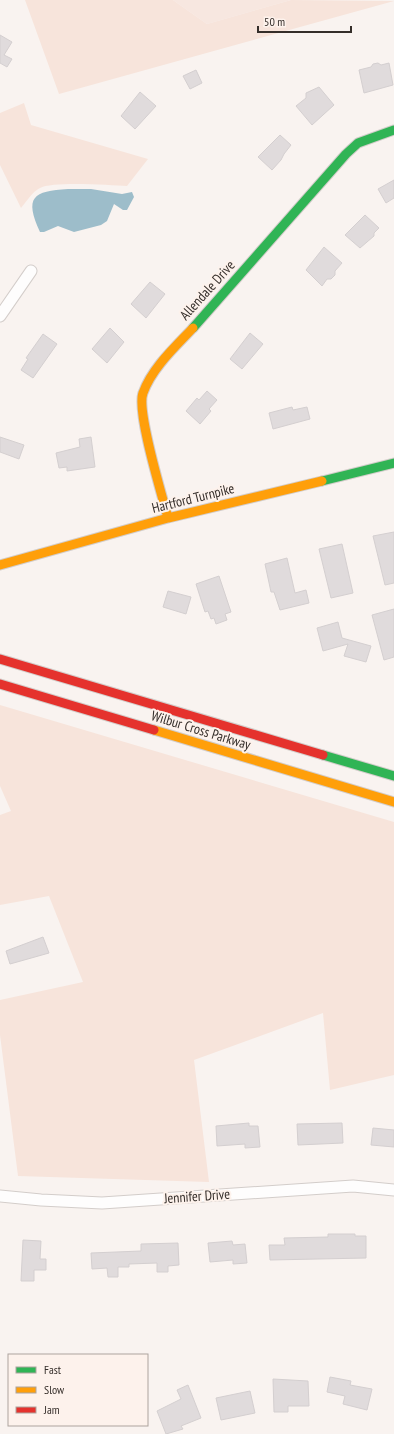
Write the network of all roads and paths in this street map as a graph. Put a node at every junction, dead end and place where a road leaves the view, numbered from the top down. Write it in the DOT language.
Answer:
graph roads {
  1 [pos="394,130"];
  2 [pos="31,271"];
  3 [pos="0,316"];
  4 [pos="394,463"];
  5 [pos="168,518"];
  6 [pos="0,565"];
  7 [pos="0,658"];
  8 [pos="0,684"];
  9 [pos="394,776"];
  10 [pos="394,802"];
  11 [pos="394,1190"];
  12 [pos="0,1196"];
  1 -- 5 [label="main road, Allendale Drive"];
  2 -- 3 [label="street"];
  4 -- 5 [label="main road, Hartford Turnpike"];
  5 -- 6 [label="main road, Hartford Turnpike"];
  7 -- 9 [label="main road, Wilbur Cross Parkway"];
  8 -- 10 [label="main road, Wilbur Cross Parkway"];
  11 -- 12 [label="street, Jennifer Drive"];
}
